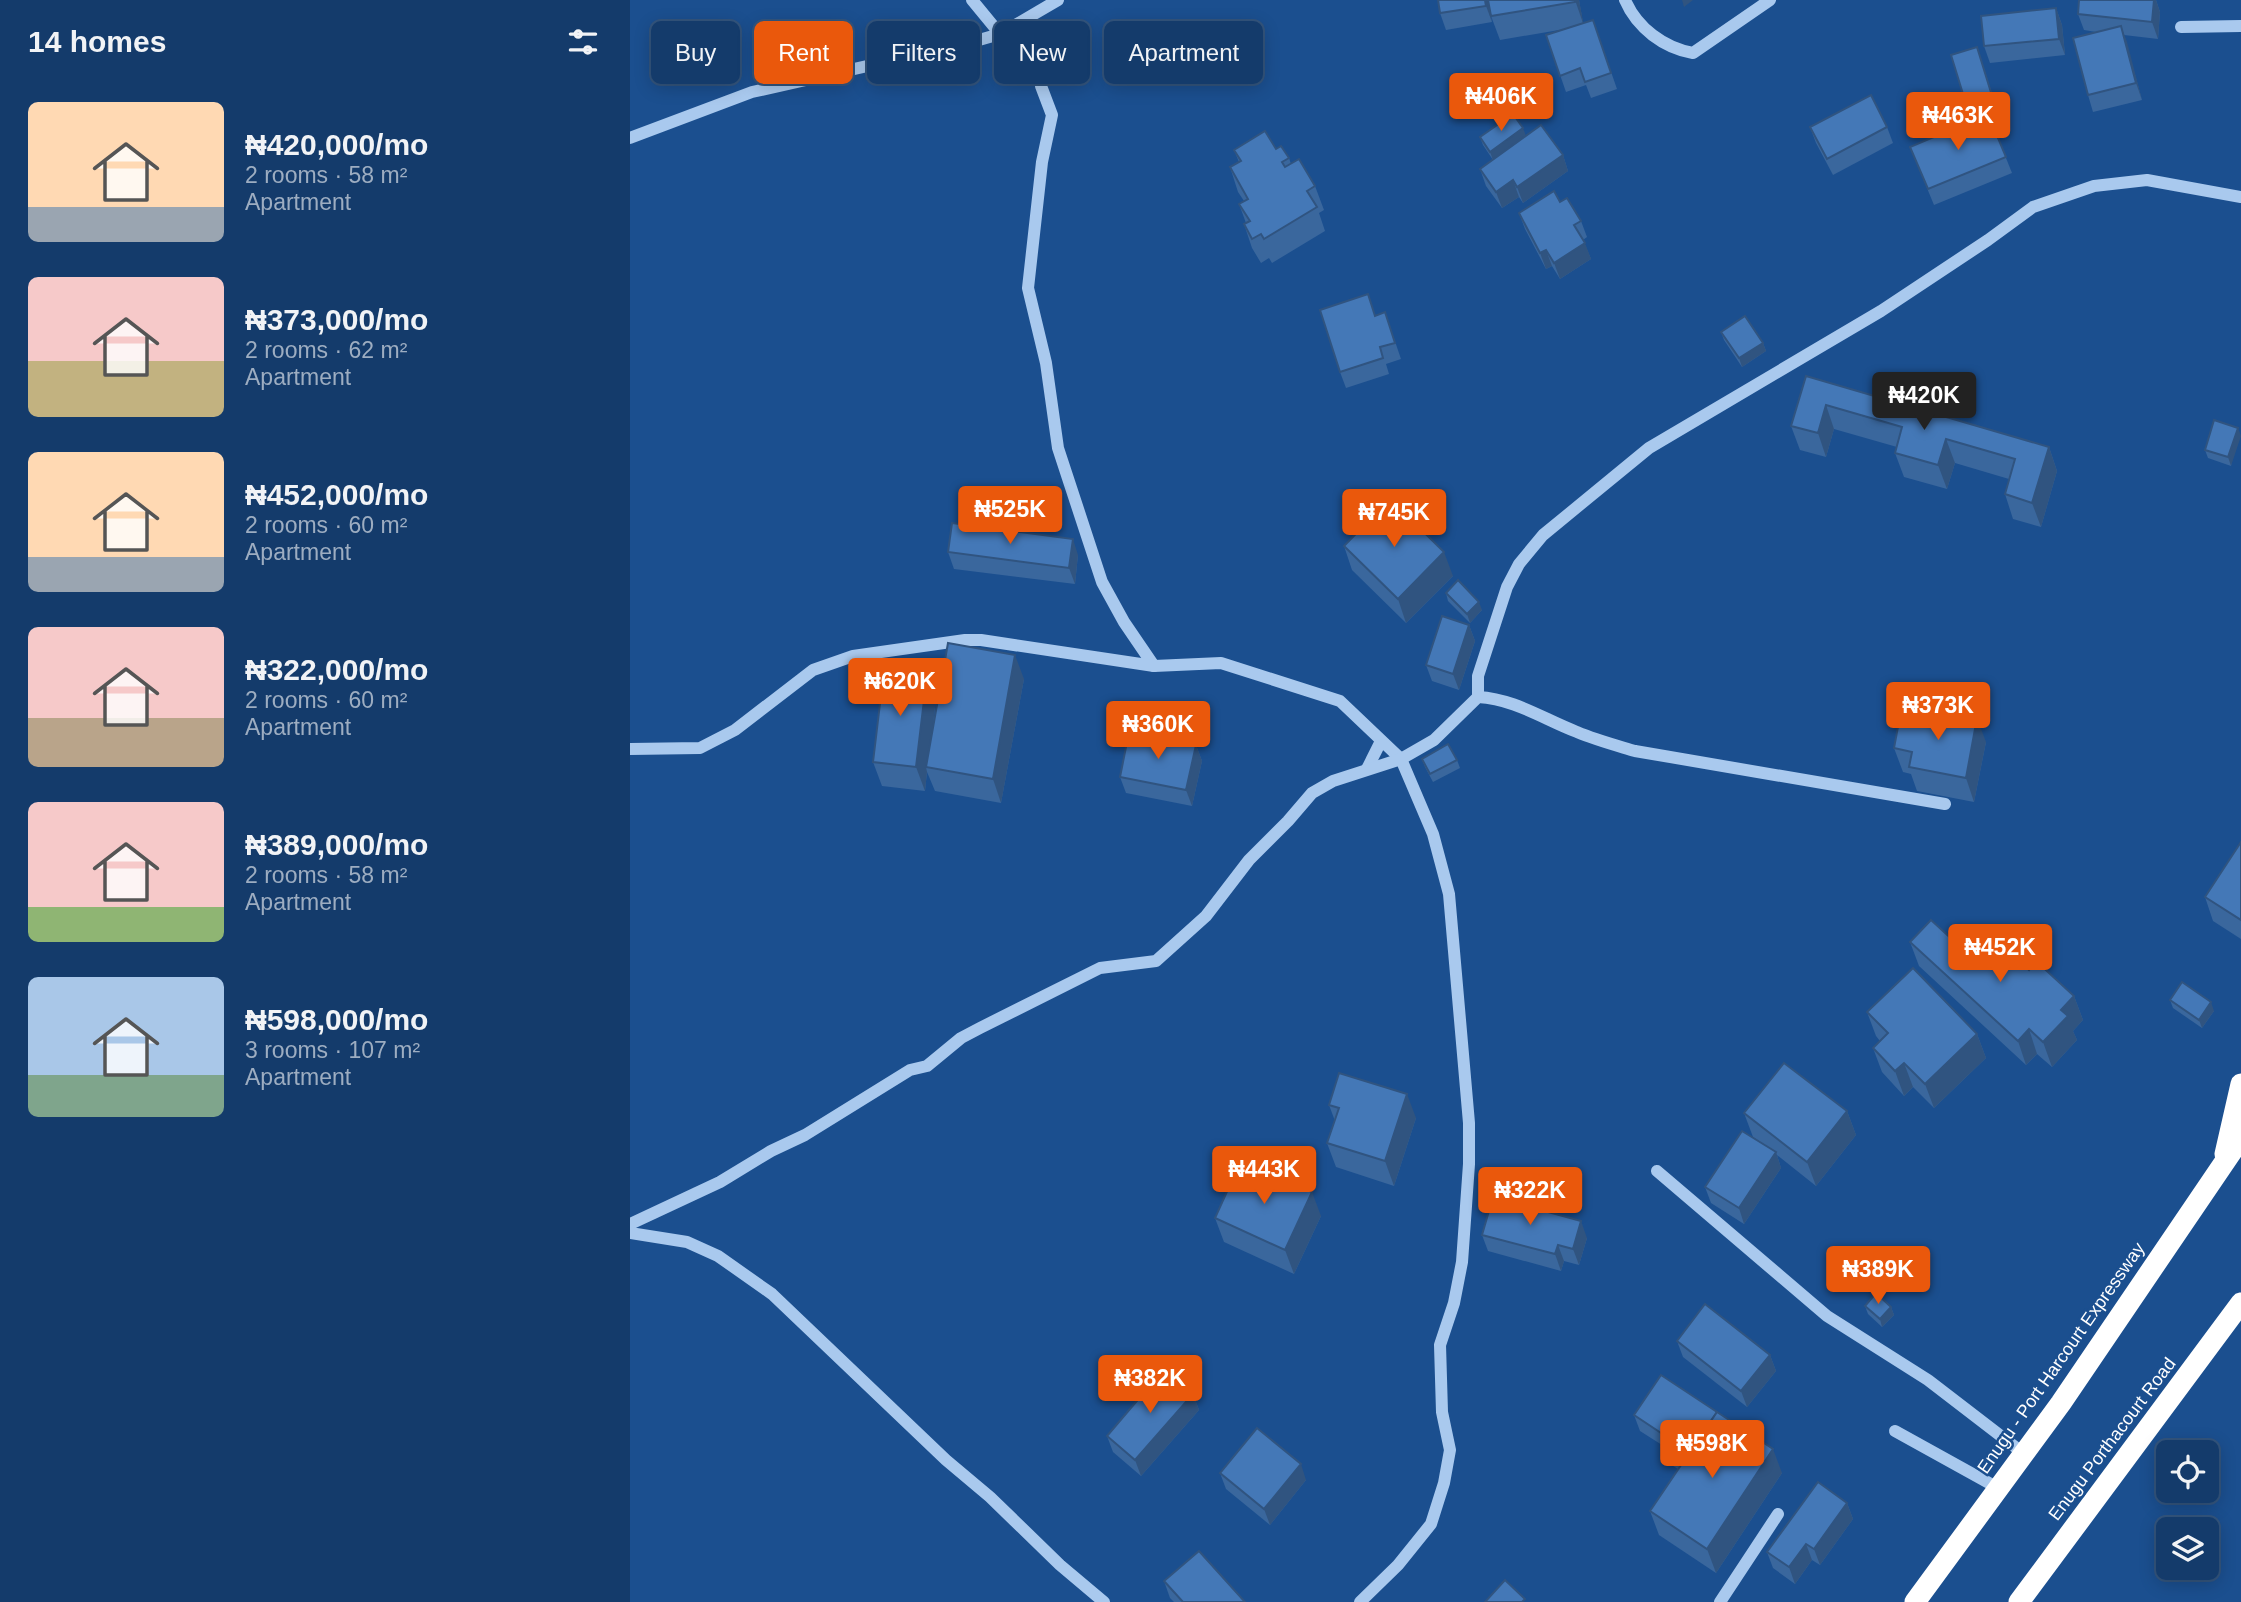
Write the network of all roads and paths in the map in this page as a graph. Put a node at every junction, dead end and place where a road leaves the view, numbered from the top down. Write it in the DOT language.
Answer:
graph roads {
  1 [pos="972,0"];
  2 [pos="1058,0"];
  3 [pos="1625,0"];
  4 [pos="1770,0"];
  5 [pos="1022,21"];
  6 [pos="2241,26"];
  7 [pos="994,27"];
  8 [pos="2181,27"];
  9 [pos="994,36"];
  10 [pos="1041,84"];
  11 [pos="630,138"];
  12 [pos="2241,197"];
  13 [pos="1154,666"];
  14 [pos="1478,697"];
  15 [pos="1381,741"];
  16 [pos="630,749"];
  17 [pos="1401,759"];
  18 [pos="1367,769"];
  19 [pos="1945,804"];
  20 [pos="2241,1084"];
  21 [pos="2241,1138"];
  22 [pos="2224,1161"];
  23 [pos="1657,1171"];
  24 [pos="630,1224"];
  25 [pos="630,1233"];
  26 [pos="2241,1303"];
  27 [pos="1895,1431"];
  28 [pos="2023,1453"];
  29 [pos="1998,1488"];
  30 [pos="1778,1514"];
  31 [pos="1104,1602"];
  32 [pos="1360,1602"];
  33 [pos="1720,1602"];
  34 [pos="1915,1602"];
  35 [pos="2019,1602"];
  1 -- 7 [label="street"];
  2 -- 5 [label="street"];
  3 -- 4 [label="street"];
  6 -- 8 [label="street"];
  9 -- 11 [label="street"];
  10 -- 13 [label="street"];
  12 -- 14 [label="street"];
  13 -- 15 [label="street"];
  13 -- 16 [label="street"];
  14 -- 17 [label="street"];
  14 -- 19 [label="street"];
  15 -- 17 [label="street"];
  15 -- 18 [label="street"];
  17 -- 18 [label="street"];
  17 -- 32 [label="street"];
  18 -- 24 [label="street"];
  20 -- 22 [label="highway"];
  21 -- 22 [label="highway, Enugu - Port Harcourt Expressway"];
  22 -- 28 [label="highway, Enugu - Port Harcourt Expressway"];
  23 -- 28 [label="street"];
  25 -- 31 [label="street"];
  26 -- 35 [label="highway, Enugu Porthacourt Road"];
  27 -- 29 [label="street"];
  28 -- 29 [label="highway, Enugu - Port Harcourt Expressway"];
  29 -- 34 [label="highway, Enugu - Port Harcourt Expressway"];
  30 -- 33 [label="street"];
}
